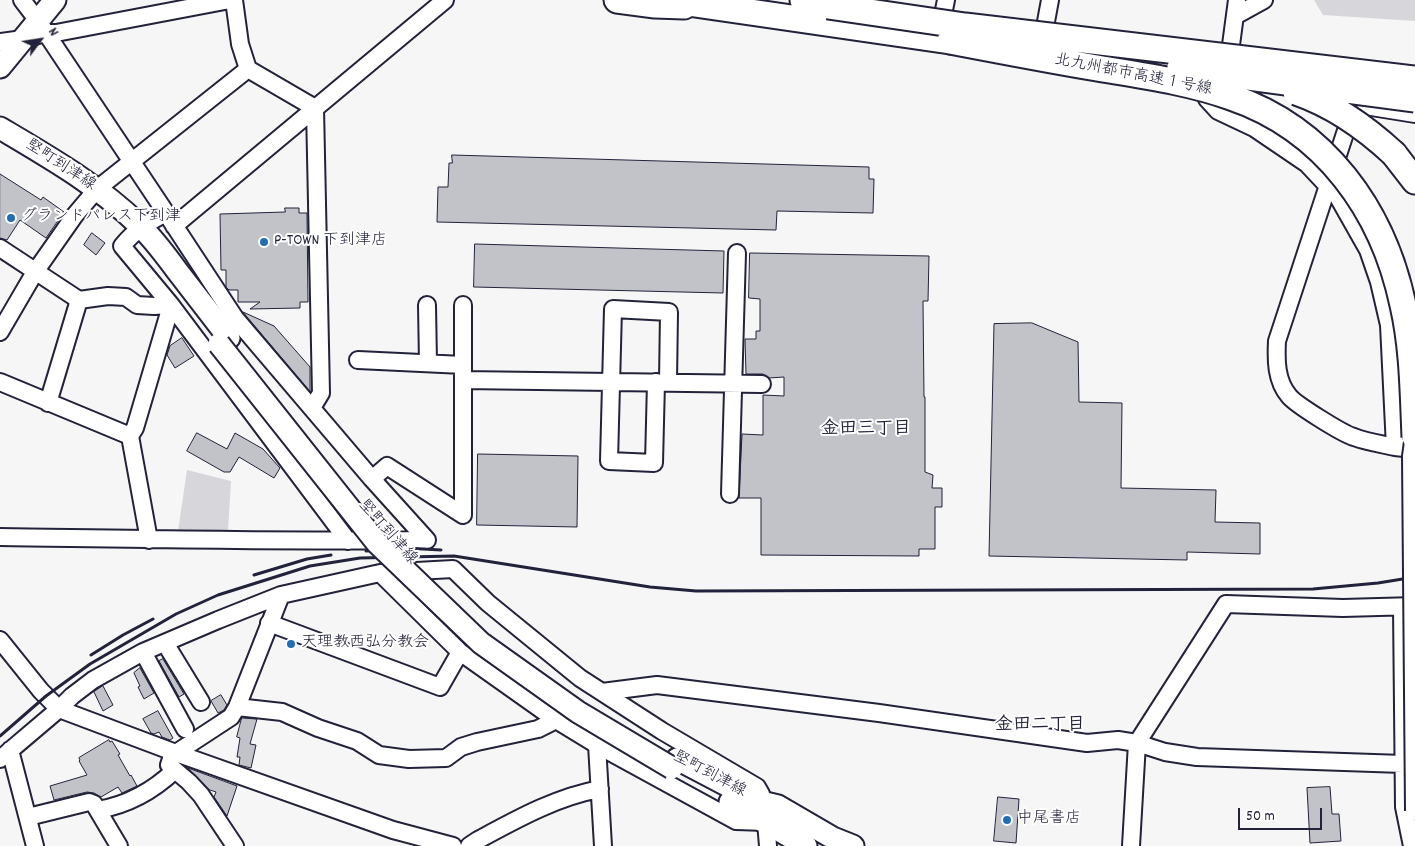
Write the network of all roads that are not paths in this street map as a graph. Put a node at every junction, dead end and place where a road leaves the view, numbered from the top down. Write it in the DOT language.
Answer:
graph roads {
  1 [pos="22,0"];
  2 [pos="55,0"];
  3 [pos="230,0"];
  4 [pos="234,0"];
  5 [pos="445,0"];
  6 [pos="617,0"];
  7 [pos="667,0"];
  8 [pos="786,0"];
  9 [pos="803,0"];
  10 [pos="1050,0"];
  11 [pos="1264,0"];
  12 [pos="702,3"];
  13 [pos="833,3"];
  14 [pos="945,7"];
  15 [pos="1236,8"];
  16 [pos="42,27"];
  17 [pos="1045,27"];
  18 [pos="957,33"];
  19 [pos="23,40"];
  20 [pos="0,42"];
  21 [pos="1231,45"];
  22 [pos="1365,64"];
  23 [pos="0,66"];
  24 [pos="248,70"];
  25 [pos="1415,70"];
  26 [pos="1415,79"];
  27 [pos="1199,80"];
  28 [pos="1415,99"];
  29 [pos="1354,104"];
  30 [pos="315,108"];
  31 [pos="1415,114"];
  32 [pos="0,128"];
  33 [pos="0,145"];
  34 [pos="132,162"];
  35 [pos="1415,181"];
  36 [pos="1327,185"];
  37 [pos="93,193"];
  38 [pos="170,219"];
  39 [pos="136,230"];
  40 [pos="0,248"];
  41 [pos="738,253"];
  42 [pos="35,272"];
  43 [pos="79,300"];
  44 [pos="463,305"];
  45 [pos="427,306"];
  46 [pos="173,308"];
  47 [pos="0,332"];
  48 [pos="358,360"];
  49 [pos="428,363"];
  50 [pos="463,372"];
  51 [pos="0,382"];
  52 [pos="611,382"];
  53 [pos="662,382"];
  54 [pos="733,383"];
  55 [pos="762,384"];
  56 [pos="48,403"];
  57 [pos="312,408"];
  58 [pos="1415,427"];
  59 [pos="130,436"];
  60 [pos="1405,442"];
  61 [pos="1415,449"];
  62 [pos="372,479"];
  63 [pos="730,494"];
  64 [pos="0,537"];
  65 [pos="149,540"];
  66 [pos="348,541"];
  67 [pos="380,573"];
  68 [pos="281,595"];
  69 [pos="1408,606"];
  70 [pos="269,623"];
  71 [pos="0,640"];
  72 [pos="165,643"];
  73 [pos="143,652"];
  74 [pos="460,652"];
  75 [pos="602,692"];
  76 [pos="200,702"];
  77 [pos="237,707"];
  78 [pos="59,710"];
  79 [pos="556,720"];
  80 [pos="185,729"];
  81 [pos="1137,743"];
  82 [pos="597,745"];
  83 [pos="176,753"];
  84 [pos="5,755"];
  85 [pos="674,763"];
  86 [pos="1403,764"];
  87 [pos="175,770"];
  88 [pos="600,789"];
  89 [pos="757,801"];
  90 [pos="98,810"];
  91 [pos="1414,811"];
  92 [pos="28,817"];
  93 [pos="766,822"];
  94 [pos="35,846"];
  95 [pos="119,846"];
  96 [pos="235,846"];
  97 [pos="453,846"];
  98 [pos="469,846"];
  99 [pos="603,846"];
  100 [pos="768,846"];
  101 [pos="806,846"];
  102 [pos="830,846"];
  103 [pos="853,846"];
  104 [pos="1131,846"];
  105 [pos="1413,846"];
  1 -- 16 [label="street"];
  2 -- 16 [label="main road"];
  3 -- 16 [label="street"];
  4 -- 24 [label="street"];
  5 -- 30 [label="street"];
  6 -- 12 [label="highway"];
  7 -- 12 [label="highway"];
  8 -- 13 [label="highway"];
  9 -- 13 [label="highway"];
  10 -- 17 [label="street"];
  11 -- 15 [label="street"];
  12 -- 18 [label="highway, 北九州都市高速１号線"];
  12 -- 27 [label="street"];
  13 -- 14 [label="street"];
  13 -- 18 [label="highway, 北九州都市高速１号線, bridge"];
  14 -- 17 [label="street"];
  15 -- 21 [label="street"];
  16 -- 19 [label="main road"];
  16 -- 34 [label="street"];
  17 -- 21 [label="street"];
  18 -- 26 [label="highway, 北九州都市高速１号線, bridge"];
  18 -- 28 [label="highway, 北九州都市高速１号線, bridge"];
  18 -- 35 [label="highway, 北九州都市高速１号線, bridge"];
  18 -- 60 [label="highway, 北九州都市高速１号線, bridge"];
  19 -- 20 [label="street"];
  19 -- 23 [label="main road"];
  21 -- 22 [label="street"];
  22 -- 25 [label="street"];
  22 -- 29 [label="street"];
  24 -- 30 [label="street"];
  24 -- 34 [label="street"];
  27 -- 29 [label="street"];
  27 -- 36 [label="street"];
  29 -- 31 [label="street"];
  29 -- 36 [label="street"];
  30 -- 38 [label="street"];
  30 -- 57 [label="street"];
  32 -- 37 [label="main road, 堅町到津線"];
  33 -- 37 [label="main road, 堅町到津線"];
  34 -- 37 [label="street"];
  34 -- 38 [label="street"];
  36 -- 60 [label="street"];
  36 -- 60 [label="street"];
  37 -- 39 [label="main road, 堅町到津線"];
  37 -- 42 [label="street"];
  38 -- 39 [label="street"];
  38 -- 57 [label="street"];
  39 -- 46 [label="street"];
  39 -- 85 [label="main road, 堅町到津線, bridge"];
  40 -- 42 [label="street"];
  41 -- 54 [label="street"];
  42 -- 43 [label="street"];
  42 -- 47 [label="street"];
  43 -- 46 [label="street"];
  43 -- 56 [label="street"];
  44 -- 50 [label="street"];
  45 -- 49 [label="street"];
  46 -- 59 [label="street"];
  46 -- 66 [label="street"];
  48 -- 49 [label="street"];
  49 -- 50 [label="street"];
  50 -- 52 [label="street"];
  50 -- 62 [label="street"];
  51 -- 56 [label="street"];
  52 -- 53 [label="street"];
  52 -- 53 [label="street"];
  52 -- 53 [label="street"];
  53 -- 54 [label="street"];
  54 -- 55 [label="street"];
  54 -- 63 [label="street"];
  56 -- 59 [label="street"];
  57 -- 62 [label="street"];
  58 -- 91 [label="street, bridge"];
  59 -- 65 [label="street"];
  60 -- 61 [label="street"];
  62 -- 66 [label="street"];
  64 -- 65 [label="street"];
  65 -- 66 [label="street"];
  67 -- 68 [label="street"];
  67 -- 74 [label="street"];
  67 -- 75 [label="street"];
  68 -- 70 [label="street"];
  68 -- 72 [label="street"];
  69 -- 81 [label="street"];
  69 -- 86 [label="street"];
  70 -- 74 [label="street"];
  70 -- 77 [label="street"];
  71 -- 78 [label="street"];
  72 -- 73 [label="street"];
  72 -- 76 [label="street"];
  73 -- 78 [label="street"];
  73 -- 80 [label="street"];
  74 -- 79 [label="street"];
  75 -- 81 [label="street"];
  75 -- 89 [label="street"];
  77 -- 79 [label="street"];
  77 -- 83 [label="street"];
  78 -- 83 [label="street"];
  78 -- 84 [label="street"];
  79 -- 82 [label="street"];
  81 -- 86 [label="street"];
  81 -- 104 [label="street"];
  82 -- 88 [label="street"];
  82 -- 93 [label="street"];
  83 -- 87 [label="street"];
  83 -- 97 [label="street"];
  84 -- 92 [label="street"];
  85 -- 89 [label="main road, 堅町到津線"];
  85 -- 93 [label="main road, 堅町到津線"];
  86 -- 105 [label="street"];
  87 -- 90 [label="street"];
  87 -- 96 [label="street"];
  88 -- 98 [label="street"];
  88 -- 99 [label="street"];
  89 -- 102 [label="main road"];
  89 -- 103 [label="main road, 堅町到津線"];
  90 -- 92 [label="street"];
  90 -- 95 [label="street"];
  91 -- 105 [label="street"];
  92 -- 94 [label="street"];
  93 -- 100 [label="street"];
  93 -- 101 [label="main road, 堅町到津線"];
}
